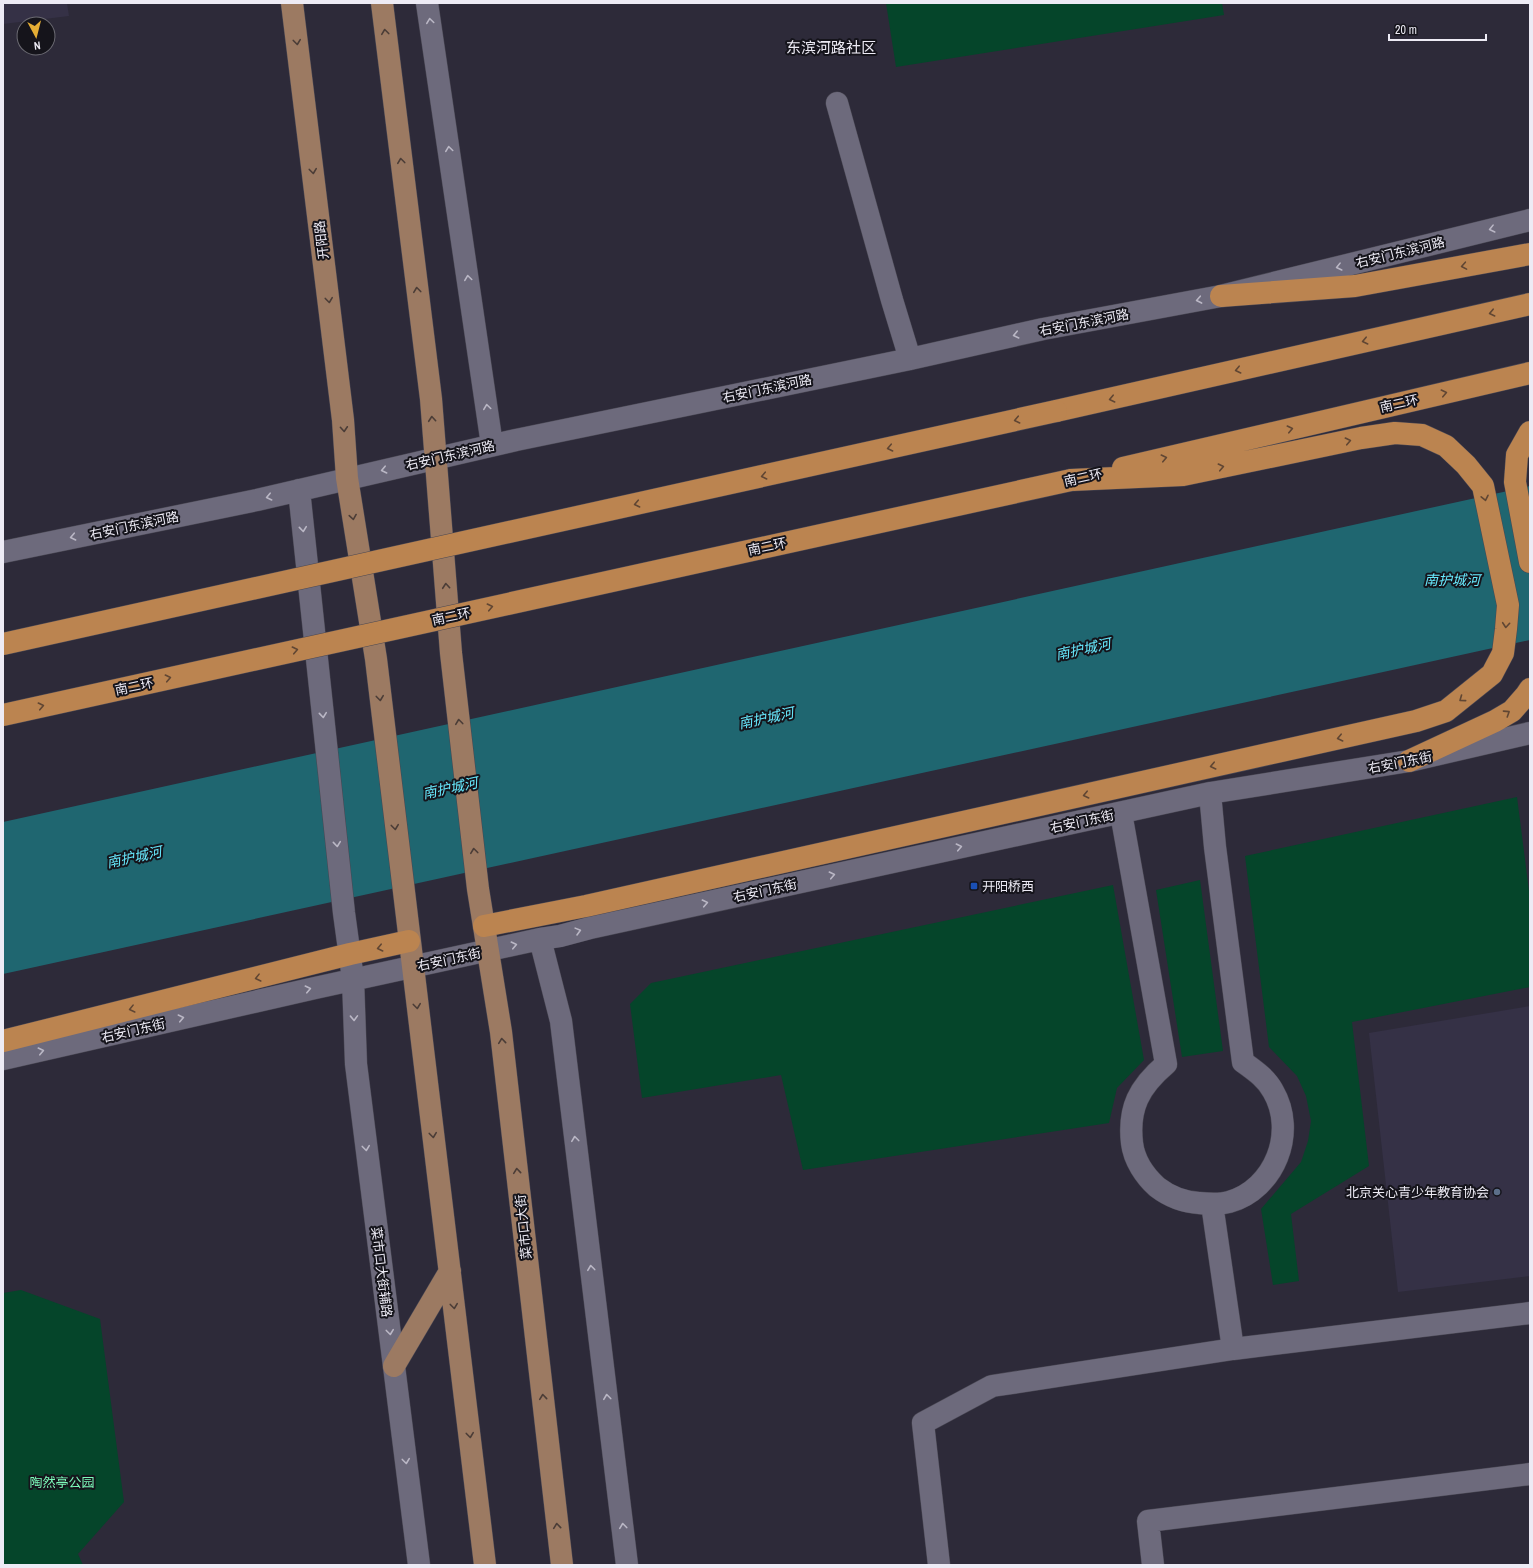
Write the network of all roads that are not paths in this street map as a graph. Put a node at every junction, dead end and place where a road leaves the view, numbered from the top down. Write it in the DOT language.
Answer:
graph roads {
  1 [pos="292,3"];
  2 [pos="382,3"];
  3 [pos="427,3"];
  4 [pos="837,103"];
  5 [pos="1530,220"];
  6 [pos="1530,254"];
  7 [pos="1221,296"];
  8 [pos="1530,304"];
  9 [pos="910,359"];
  10 [pos="1530,373"];
  11 [pos="1530,432"];
  12 [pos="492,445"];
  13 [pos="435,458"];
  14 [pos="348,478"];
  15 [pos="1071,480"];
  16 [pos="299,490"];
  17 [pos="3,552"];
  18 [pos="1530,562"];
  19 [pos="3,644"];
  20 [pos="1530,688"];
  21 [pos="3,715"];
  22 [pos="1530,733"];
  23 [pos="1409,761"];
  24 [pos="1210,793"];
  25 [pos="1121,813"];
  26 [pos="484,926"];
  27 [pos="540,939"];
  28 [pos="409,941"];
  29 [pos="488,951"];
  30 [pos="350,954"];
  31 [pos="412,967"];
  32 [pos="353,979"];
  33 [pos="3,1041"];
  34 [pos="3,1060"];
  35 [pos="1212,1204"];
  36 [pos="450,1271"];
  37 [pos="1530,1313"];
  38 [pos="1233,1349"];
  39 [pos="394,1366"];
  40 [pos="1530,1474"];
  41 [pos="419,1565"];
  42 [pos="485,1565"];
  43 [pos="562,1565"];
  44 [pos="627,1565"];
  45 [pos="939,1565"];
  46 [pos="1154,1565"];
  1 -- 14 [label="main road, 开阳路, one-way"];
  13 -- 2 [label="main road, one-way"];
  12 -- 3 [label="street, one-way"];
  4 -- 9 [label="street"];
  5 -- 7 [label="street, 右安门东滨河路, one-way"];
  6 -- 7 [label="highway, one-way"];
  7 -- 9 [label="street, 右安门东滨河路, one-way"];
  8 -- 19 [label="highway, one-way, bridge"];
  9 -- 12 [label="street, 右安门东滨河路"];
  15 -- 10 [label="highway, 南二环, one-way"];
  11 -- 18 [label="highway"];
  12 -- 13 [label="street, 右安门东滨河路"];
  13 -- 14 [label="street, 右安门东滨河路, one-way"];
  26 -- 13 [label="main road, 菜市口大街, one-way"];
  14 -- 16 [label="street, 右安门东滨河路"];
  14 -- 28 [label="main road, 开阳路, one-way"];
  21 -- 15 [label="highway, 南二环, one-way, bridge"];
  15 -- 26 [label="highway, one-way"];
  16 -- 17 [label="street, 右安门东滨河路, one-way"];
  16 -- 30 [label="street, 菜市口大街辅路, one-way"];
  23 -- 20 [label="highway, one-way"];
  22 -- 23 [label="street, 右安门东街"];
  23 -- 24 [label="street, 右安门东街"];
  24 -- 25 [label="street, 右安门东街"];
  24 -- 35 [label="street"];
  27 -- 25 [label="street, 右安门东街, one-way"];
  25 -- 35 [label="street"];
  26 -- 29 [label="main road, 菜市口大街"];
  29 -- 27 [label="street, 右安门东街, one-way"];
  44 -- 27 [label="street, one-way"];
  28 -- 30 [label="highway, one-way"];
  28 -- 31 [label="main road"];
  29 -- 31 [label="street, 右安门东街"];
  43 -- 29 [label="main road, 菜市口大街, one-way"];
  30 -- 32 [label="street, 菜市口大街辅路"];
  30 -- 33 [label="highway, one-way"];
  31 -- 32 [label="street, 右安门东街"];
  31 -- 36 [label="main road, one-way"];
  34 -- 32 [label="street, 右安门东街, one-way"];
  32 -- 39 [label="street, 菜市口大街辅路, one-way"];
  35 -- 38 [label="street"];
  36 -- 39 [label="main road"];
  36 -- 42 [label="main road, one-way"];
  37 -- 38 [label="street"];
  38 -- 45 [label="street"];
  39 -- 41 [label="street, 菜市口大街辅路, one-way"];
  40 -- 46 [label="street"];
}
